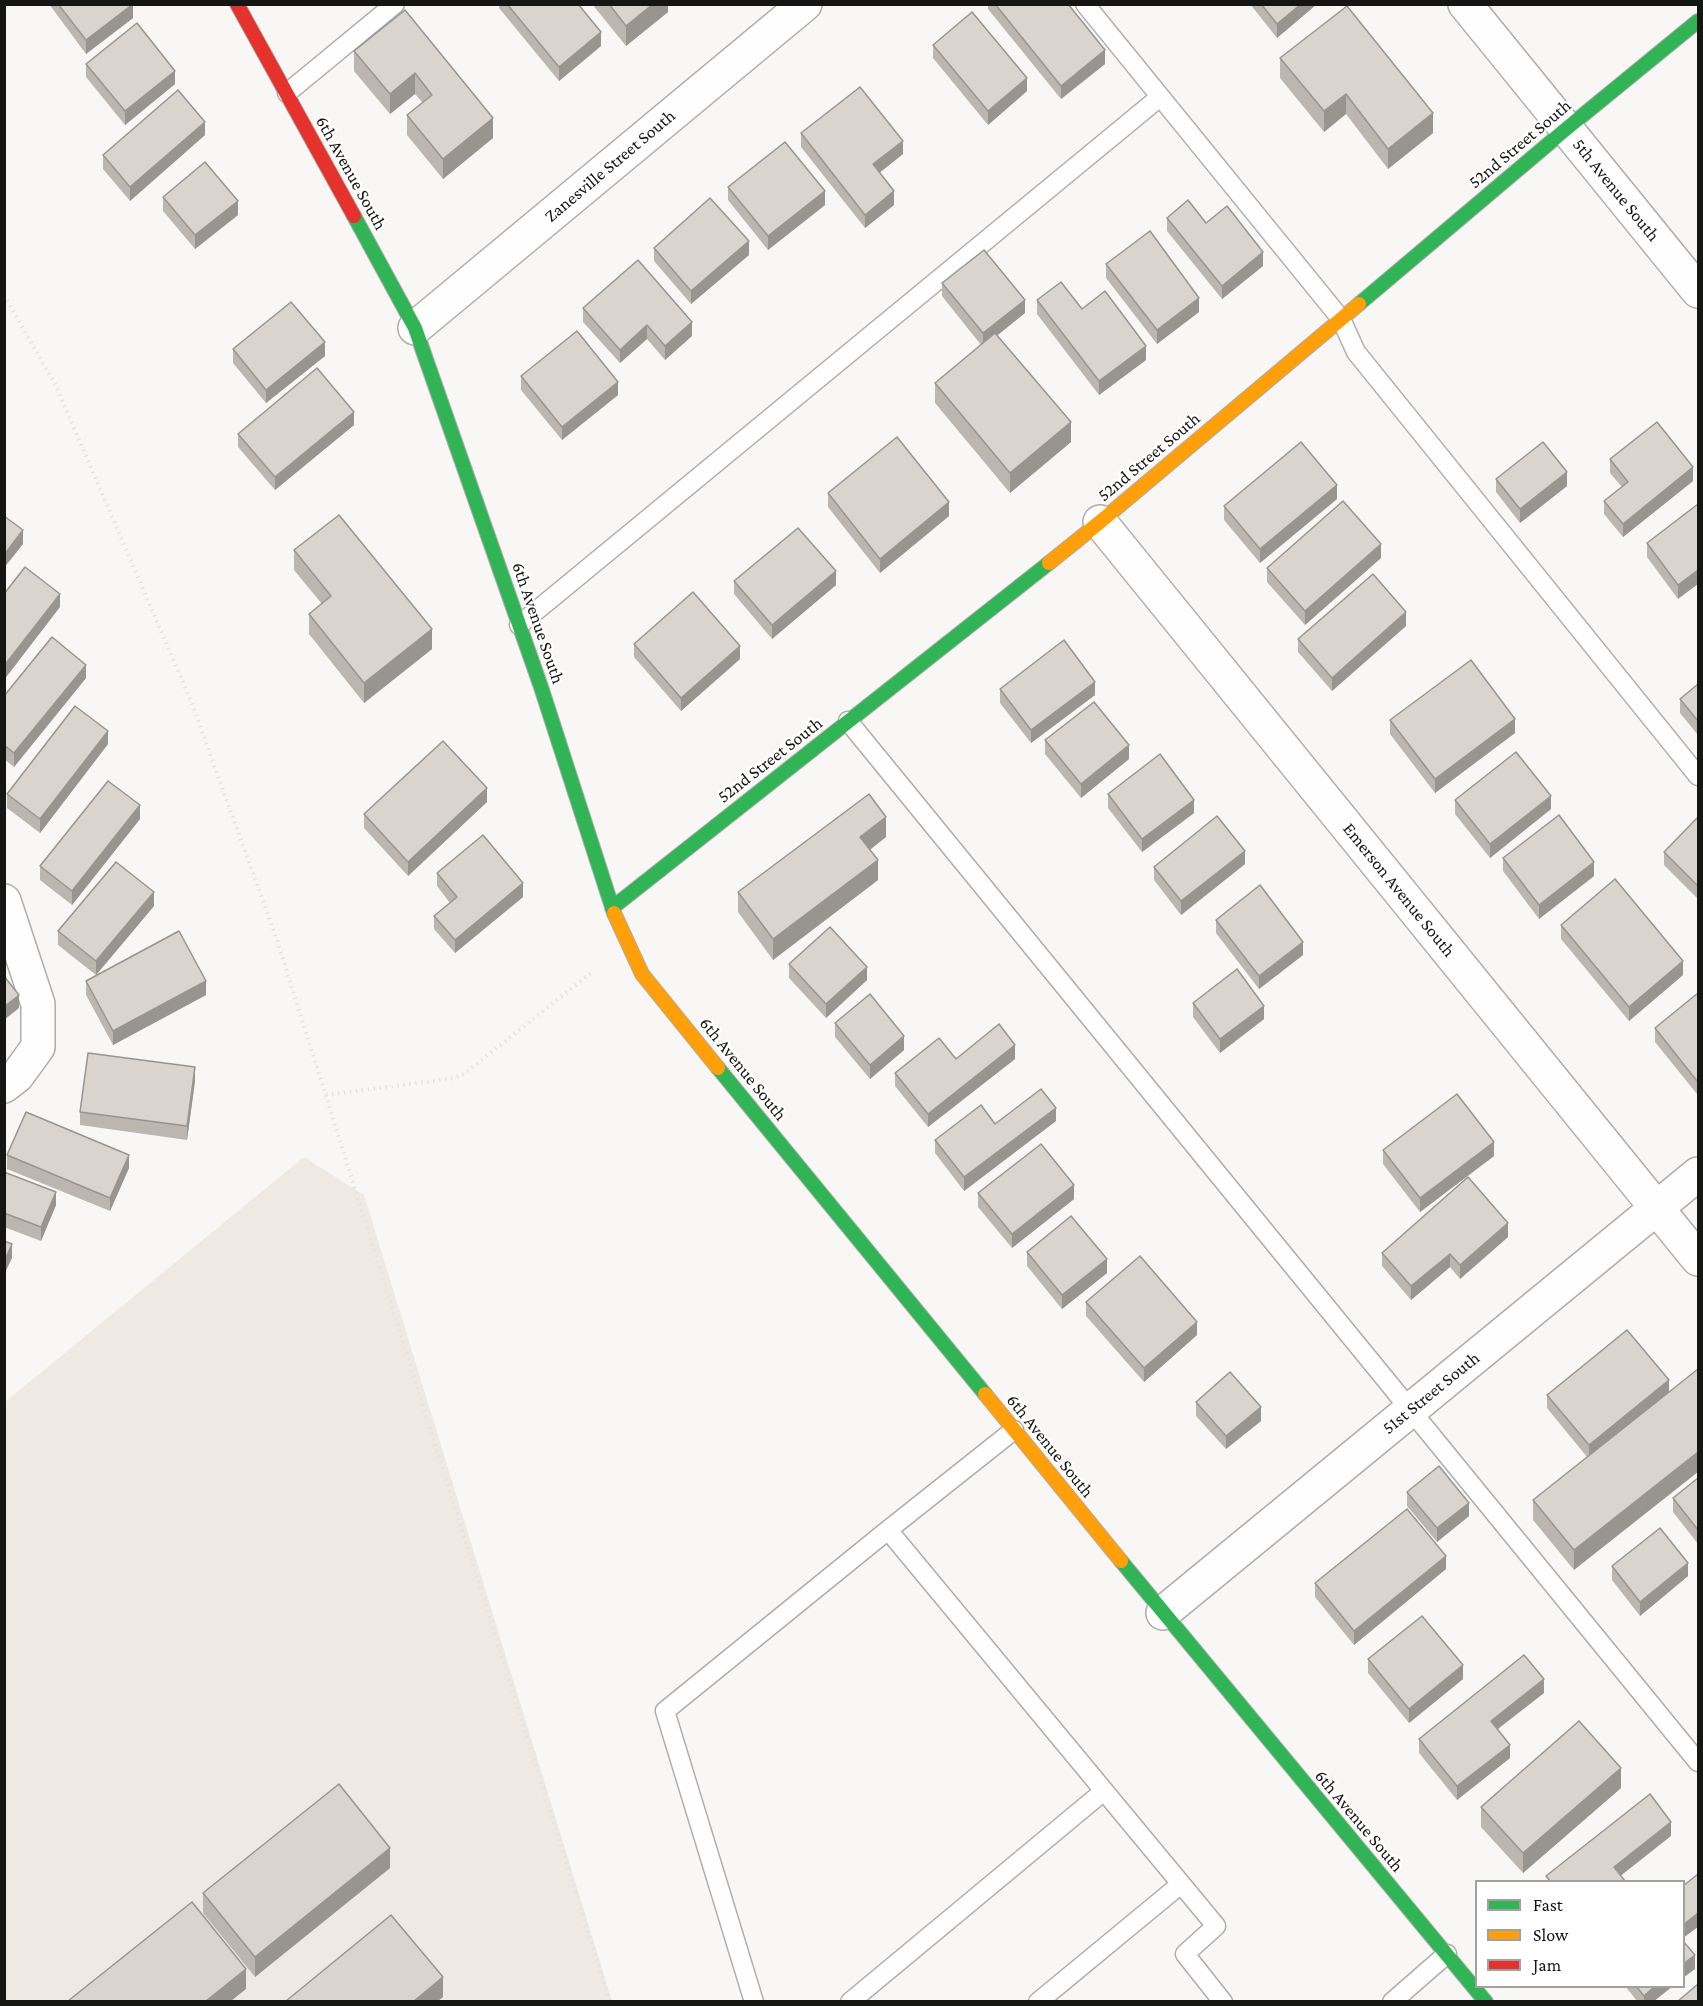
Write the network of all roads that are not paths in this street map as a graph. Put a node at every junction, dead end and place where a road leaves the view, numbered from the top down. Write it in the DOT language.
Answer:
graph roads {
  1 [pos="237,4"];
  2 [pos="395,4"];
  3 [pos="805,4"];
  4 [pos="1085,4"];
  5 [pos="1465,4"];
  6 [pos="1698,21"];
  7 [pos="286,93"];
  8 [pos="1160,97"];
  9 [pos="1566,129"];
  10 [pos="1698,291"];
  11 [pos="1341,319"];
  12 [pos="415,327"];
  13 [pos="1100,522"];
  14 [pos="519,625"];
  15 [pos="848,721"];
  16 [pos="1698,776"];
  17 [pos="4,901"];
  18 [pos="612,908"];
  19 [pos="4,1086"];
  20 [pos="1698,1174"];
  21 [pos="1658,1208"];
  22 [pos="1698,1260"];
  23 [pos="1411,1409"];
  24 [pos="1014,1430"];
  25 [pos="888,1530"];
  26 [pos="1163,1613"];
  27 [pos="1698,1762"];
  28 [pos="1104,1791"];
  29 [pos="1181,1884"];
  30 [pos="1447,1954"];
  31 [pos="1475,1988"];
  32 [pos="1475,1988"];
  33 [pos="754,2001"];
  34 [pos="850,2001"];
  35 [pos="1038,2001"];
  36 [pos="1223,2001"];
  37 [pos="1392,2001"];
  38 [pos="1486,2001"];
  1 -- 7 [label="street, 6th Avenue South"];
  2 -- 7 [label="lane"];
  3 -- 12 [label="street, Zanesville Street South"];
  4 -- 8 [label="lane"];
  5 -- 9 [label="street, 5th Avenue South"];
  6 -- 9 [label="street, 52nd Street South"];
  7 -- 12 [label="street, 6th Avenue South"];
  8 -- 11 [label="lane"];
  8 -- 14 [label="lane"];
  9 -- 10 [label="street, 5th Avenue South"];
  9 -- 11 [label="street, 52nd Street South"];
  11 -- 13 [label="street, 52nd Street South"];
  11 -- 16 [label="lane"];
  12 -- 14 [label="street, 6th Avenue South"];
  13 -- 15 [label="street, 52nd Street South"];
  13 -- 21 [label="street, Emerson Avenue South"];
  14 -- 18 [label="street, 6th Avenue South"];
  15 -- 18 [label="street, 52nd Street South"];
  15 -- 23 [label="lane"];
  17 -- 19 [label="street"];
  18 -- 24 [label="street, 6th Avenue South"];
  20 -- 21 [label="street, 51st Street South"];
  21 -- 22 [label="street, Emerson Avenue South"];
  21 -- 23 [label="street, 51st Street South"];
  23 -- 26 [label="street, 51st Street South"];
  23 -- 27 [label="lane"];
  24 -- 25 [label="lane"];
  24 -- 26 [label="street, 6th Avenue South"];
  25 -- 28 [label="lane"];
  25 -- 33 [label="lane"];
  26 -- 30 [label="street, 6th Avenue South"];
  28 -- 29 [label="lane"];
  28 -- 34 [label="lane"];
  29 -- 35 [label="lane"];
  29 -- 36 [label="lane"];
  30 -- 32 [label="street, 6th Avenue South"];
  30 -- 37 [label="lane"];
  31 -- 38 [label="street, 6th Avenue South"];
}
